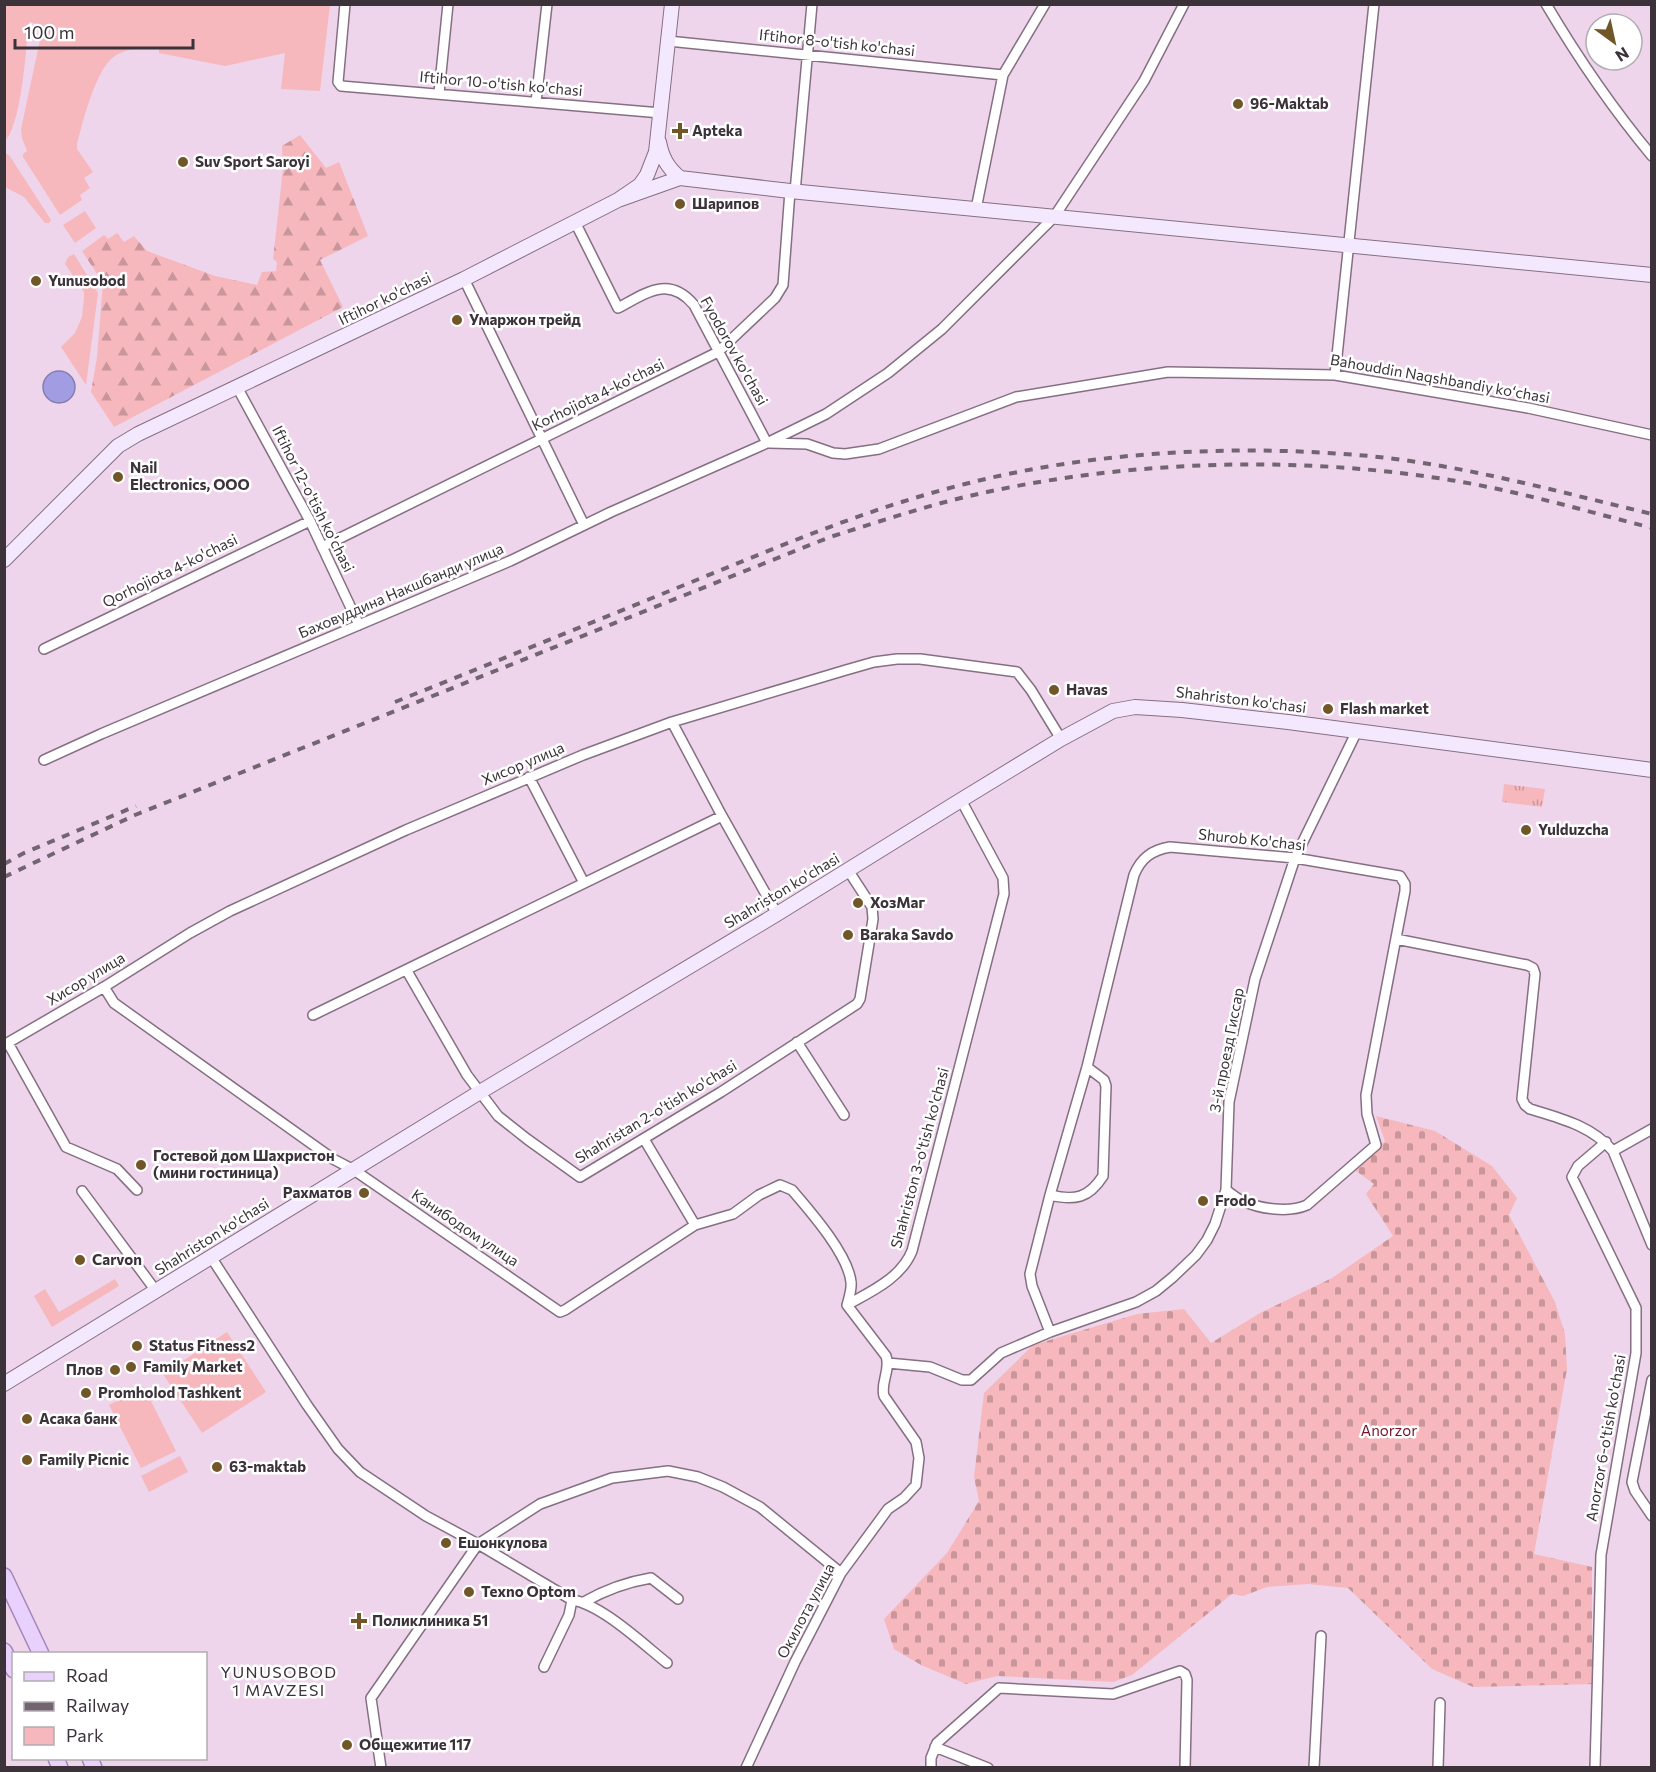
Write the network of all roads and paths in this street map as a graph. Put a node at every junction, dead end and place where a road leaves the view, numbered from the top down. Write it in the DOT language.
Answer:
graph roads {
  1 [pos="345,4"];
  2 [pos="448,4"];
  3 [pos="547,4"];
  4 [pos="672,4"];
  5 [pos="812,4"];
  6 [pos="1045,4"];
  7 [pos="1184,4"];
  8 [pos="1374,4"];
  9 [pos="1546,4"];
  10 [pos="668,41"];
  11 [pos="807,54"];
  12 [pos="1003,75"];
  13 [pos="439,93"];
  14 [pos="536,102"];
  15 [pos="662,113"];
  16 [pos="658,139"];
  17 [pos="1652,156"];
  18 [pos="680,178"];
  19 [pos="793,192"];
  20 [pos="618,200"];
  21 [pos="976,209"];
  22 [pos="1054,217"];
  23 [pos="575,222"];
  24 [pos="1348,246"];
  25 [pos="1652,275"];
  26 [pos="464,279"];
  27 [pos="718,352"];
  28 [pos="1335,375"];
  29 [pos="237,387"];
  30 [pos="1652,435"];
  31 [pos="542,439"];
  32 [pos="767,443"];
  33 [pos="310,521"];
  34 [pos="584,525"];
  35 [pos="322,547"];
  36 [pos="4,560"];
  37 [pos="359,626"];
  38 [pos="44,649"];
  39 [pos="672,722"];
  40 [pos="1357,731"];
  41 [pos="1061,739"];
  42 [pos="44,760"];
  43 [pos="1652,770"];
  44 [pos="529,777"];
  45 [pos="961,800"];
  46 [pos="722,816"];
  47 [pos="1295,858"];
  48 [pos="848,870"];
  49 [pos="584,883"];
  50 [pos="777,914"];
  51 [pos="1396,939"];
  52 [pos="407,971"];
  53 [pos="104,987"];
  54 [pos="313,1015"];
  55 [pos="797,1042"];
  56 [pos="6,1044"];
  57 [pos="1088,1067"];
  58 [pos="480,1092"];
  59 [pos="844,1115"];
  60 [pos="1652,1129"];
  61 [pos="644,1139"];
  62 [pos="1606,1143"];
  63 [pos="1612,1151"];
  64 [pos="354,1170"];
  65 [pos="137,1190"];
  66 [pos="1226,1190"];
  67 [pos="82,1191"];
  68 [pos="1050,1195"];
  69 [pos="695,1225"];
  70 [pos="1652,1245"];
  71 [pos="211,1257"];
  72 [pos="156,1291"];
  73 [pos="847,1305"];
  74 [pos="1050,1332"];
  75 [pos="888,1363"];
  76 [pos="1652,1380"];
  77 [pos="4,1384"];
  78 [pos="1652,1516"];
  79 [pos="478,1544"];
  80 [pos="841,1574"];
  81 [pos="4,1576"];
  82 [pos="678,1599"];
  83 [pos="572,1600"];
  84 [pos="584,1602"];
  85 [pos="1321,1636"];
  86 [pos="4,1651"];
  87 [pos="41,1652"];
  88 [pos="667,1663"];
  89 [pos="12,1666"];
  90 [pos="544,1667"];
  91 [pos="1440,1703"];
  92 [pos="935,1747"];
  93 [pos="381,1767"];
  94 [pos="746,1767"];
  95 [pos="931,1767"];
  96 [pos="988,1767"];
  97 [pos="1185,1767"];
  98 [pos="1314,1767"];
  99 [pos="1438,1767"];
  100 [pos="1595,1767"];
  1 -- 13 [label="street, Iftihor 10-o'tish ko'chasi"];
  2 -- 13 [label="street"];
  3 -- 14 [label="street"];
  4 -- 10 [label="main road, Iftihor ko'chasi"];
  5 -- 11 [label="street, Korhojiota 4-ko'chasi"];
  6 -- 12 [label="street"];
  7 -- 22 [label="street, Баховуддина Накшбанди улица"];
  8 -- 24 [label="street"];
  9 -- 17 [label="street"];
  10 -- 11 [label="street, Iftihor 8-o'tish ko'chasi"];
  10 -- 15 [label="main road, Iftihor ko'chasi"];
  11 -- 12 [label="street, Iftihor 8-o'tish ko'chasi"];
  11 -- 19 [label="street, Korhojiota 4-ko'chasi"];
  12 -- 21 [label="street"];
  13 -- 14 [label="street, Iftihor 10-o'tish ko'chasi"];
  14 -- 15 [label="street, Iftihor 10-o'tish ko'chasi"];
  15 -- 16 [label="main road, Iftihor ko'chasi"];
  16 -- 18 [label="main road"];
  16 -- 20 [label="main road, Iftihor ko'chasi"];
  18 -- 19 [label="main road"];
  18 -- 20 [label="main road"];
  19 -- 21 [label="main road"];
  19 -- 27 [label="street, Korhojiota 4-ko'chasi"];
  20 -- 23 [label="main road, Iftihor ko'chasi"];
  21 -- 22 [label="main road"];
  22 -- 24 [label="main road"];
  22 -- 32 [label="street, Баховуддина Накшбанди улица"];
  23 -- 26 [label="main road, Iftihor ko'chasi"];
  23 -- 27 [label="street, Fyodorov ko'chasi"];
  24 -- 25 [label="main road"];
  24 -- 28 [label="street"];
  26 -- 29 [label="main road, Iftihor ko'chasi"];
  26 -- 31 [label="street"];
  27 -- 31 [label="street, Korhojiota 4-ko'chasi"];
  27 -- 32 [label="street, Fyodorov ko'chasi"];
  28 -- 30 [label="street, Bahouddin Naqshbandiy koʻchasi"];
  28 -- 32 [label="street, Bahouddin Naqshbandiy koʻchasi"];
  29 -- 33 [label="street, Iftihor 12-o'tish ko'chasi"];
  29 -- 36 [label="main road, Iftihor ko'chasi"];
  31 -- 34 [label="street"];
  31 -- 35 [label="street, Korhojiota 4-ko'chasi"];
  32 -- 34 [label="street, Баховуддина Накшбанди улица"];
  33 -- 35 [label="street, Iftihor 12-o'tish ko'chasi"];
  33 -- 38 [label="street, Qorhojiota 4-ko'chasi"];
  34 -- 37 [label="street, Баховуддина Накшбанди улица"];
  35 -- 37 [label="street, Iftihor 12-o'tish ko'chasi"];
  37 -- 42 [label="street, Баховуддина Накшбанди улица"];
  39 -- 41 [label="street, Хисор улица"];
  39 -- 44 [label="street, Хисор улица"];
  39 -- 46 [label="street"];
  40 -- 41 [label="main road, Shahriston ko'chasi"];
  40 -- 43 [label="main road, Shahriston ko'chasi"];
  40 -- 47 [label="street, 3-й проезд Гиссар"];
  41 -- 45 [label="main road, Shahriston ko'chasi"];
  44 -- 49 [label="street"];
  44 -- 53 [label="street, Хисор улица"];
  45 -- 48 [label="main road, Shahriston ko'chasi"];
  45 -- 73 [label="street, Shahriston 3-o'tish ko'chasi"];
  46 -- 49 [label="street"];
  46 -- 50 [label="street"];
  47 -- 51 [label="street, Shurob Ko'chasi"];
  47 -- 57 [label="street, Shurob Ko'chasi"];
  47 -- 66 [label="street, 3-й проезд Гиссар"];
  48 -- 50 [label="main road, Shahriston ko'chasi"];
  48 -- 55 [label="street, Shahristan 2-o'tish ko'chasi"];
  49 -- 52 [label="street"];
  50 -- 58 [label="main road, Shahriston ko'chasi"];
  51 -- 62 [label="street"];
  51 -- 66 [label="street, Shurob Ko'chasi"];
  52 -- 54 [label="street"];
  52 -- 58 [label="street, Shahristan 2-o'tish ko'chasi"];
  53 -- 56 [label="street, Хисор улица"];
  53 -- 64 [label="street, Канибодом улица"];
  55 -- 59 [label="street"];
  55 -- 61 [label="street, Shahristan 2-o'tish ko'chasi"];
  56 -- 65 [label="street"];
  57 -- 68 [label="street, Shurob Ko'chasi"];
  57 -- 68 [label="street"];
  58 -- 61 [label="street, Shahristan 2-o'tish ko'chasi"];
  58 -- 64 [label="main road, Shahriston ko'chasi"];
  60 -- 63 [label="street"];
  61 -- 69 [label="street"];
  62 -- 63 [label="street"];
  62 -- 100 [label="street, Anorzor 6-o'tish ko'chasi"];
  63 -- 70 [label="street"];
  64 -- 69 [label="street, Канибодом улица"];
  64 -- 71 [label="main road, Shahriston ko'chasi"];
  66 -- 74 [label="street, 3-й проезд Гиссар"];
  67 -- 72 [label="street"];
  68 -- 74 [label="street, Shurob Ko'chasi"];
  69 -- 73 [label="street"];
  71 -- 72 [label="main road, Shahriston ko'chasi"];
  71 -- 79 [label="street"];
  72 -- 77 [label="main road, Shahriston ko'chasi"];
  73 -- 75 [label="street"];
  74 -- 75 [label="street, 3-й проезд Гиссар"];
  75 -- 80 [label="street, Окилота улица"];
  76 -- 78 [label="street"];
  79 -- 80 [label="street"];
  79 -- 83 [label="street"];
  79 -- 93 [label="street"];
  80 -- 94 [label="street, Окилота улица"];
  81 -- 87 [label="main road"];
  82 -- 84 [label="street"];
  83 -- 84 [label="street"];
  83 -- 90 [label="street"];
  84 -- 88 [label="street"];
  85 -- 98 [label="street"];
  86 -- 89 [label="main road"];
  91 -- 99 [label="street"];
  92 -- 95 [label="street"];
  92 -- 96 [label="street"];
  92 -- 97 [label="street"];
}
